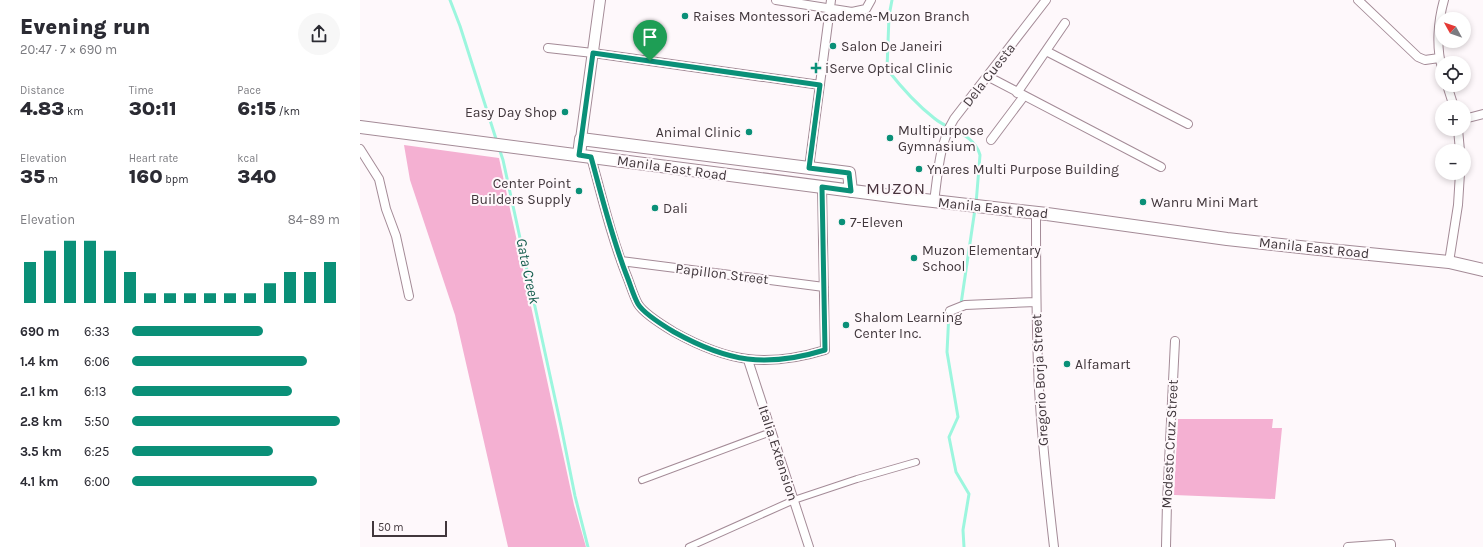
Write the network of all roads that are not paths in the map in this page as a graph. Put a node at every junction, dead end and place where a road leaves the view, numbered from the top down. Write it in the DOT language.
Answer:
graph roads {
  1 [pos="600,0"];
  2 [pos="776,0"];
  3 [pos="871,0"];
  4 [pos="1046,0"];
  5 [pos="1358,0"];
  6 [pos="1444,0"];
  7 [pos="830,4"];
  8 [pos="1065,23"];
  9 [pos="548,48"];
  10 [pos="1046,51"];
  11 [pos="593,53"];
  12 [pos="1439,56"];
  13 [pos="1435,59"];
  14 [pos="987,76"];
  15 [pos="820,85"];
  16 [pos="1021,95"];
  17 [pos="1483,114"];
  18 [pos="1471,117"];
  19 [pos="1188,124"];
  20 [pos="360,127"];
  21 [pos="581,139"];
  22 [pos="991,140"];
  23 [pos="360,149"];
  24 [pos="694,152"];
  25 [pos="585,156"];
  26 [pos="1161,167"];
  27 [pos="809,168"];
  28 [pos="691,170"];
  29 [pos="1460,180"];
  30 [pos="806,185"];
  31 [pos="822,187"];
  32 [pos="851,191"];
  33 [pos="934,202"];
  34 [pos="1036,213"];
  35 [pos="621,262"];
  36 [pos="1449,262"];
  37 [pos="1483,270"];
  38 [pos="824,287"];
  39 [pos="409,296"];
  40 [pos="1036,302"];
  41 [pos="950,311"];
  42 [pos="1175,341"];
  43 [pos="748,360"];
  44 [pos="771,432"];
  45 [pos="916,462"];
  46 [pos="642,480"];
  47 [pos="794,500"];
  48 [pos="1391,546"];
  49 [pos="689,547"];
  50 [pos="809,547"];
  51 [pos="1054,547"];
  52 [pos="1166,547"];
  53 [pos="1348,547"];
  1 -- 11 [label="street"];
  2 -- 7 [label="street"];
  3 -- 7 [label="street"];
  4 -- 14 [label="street, Dela Cuesta"];
  5 -- 13 [label="street"];
  6 -- 12 [label="street"];
  7 -- 15 [label="street"];
  8 -- 10 [label="street"];
  9 -- 11 [label="street"];
  10 -- 16 [label="street"];
  10 -- 19 [label="street"];
  11 -- 15 [label="street"];
  11 -- 21 [label="street"];
  14 -- 16 [label="street"];
  14 -- 33 [label="street, Dela Cuesta"];
  15 -- 27 [label="street"];
  16 -- 22 [label="street"];
  16 -- 26 [label="street"];
  17 -- 18 [label="street"];
  20 -- 25 [label="main road, Manila East Road"];
  21 -- 24 [label="main road"];
  21 -- 25 [label="main road"];
  23 -- 39 [label="street"];
  24 -- 27 [label="main road"];
  24 -- 28 [label="main road"];
  25 -- 28 [label="main road, Manila East Road"];
  25 -- 35 [label="street"];
  27 -- 30 [label="main road"];
  27 -- 32 [label="main road"];
  28 -- 30 [label="main road, Manila East Road"];
  29 -- 36 [label="street"];
  30 -- 31 [label="main road, Manila East Road"];
  31 -- 32 [label="main road, Manila East Road"];
  31 -- 38 [label="street"];
  32 -- 33 [label="main road, Manila East Road"];
  33 -- 34 [label="main road, Manila East Road"];
  34 -- 36 [label="main road, Manila East Road"];
  34 -- 40 [label="street, Gregorio Borja Street"];
  35 -- 38 [label="street, Papillon Street"];
  35 -- 43 [label="street"];
  36 -- 37 [label="main road, Manila East Road"];
  38 -- 43 [label="street"];
  40 -- 41 [label="street"];
  40 -- 51 [label="street, Gregorio Borja Street"];
  42 -- 52 [label="street, Modesto Cruz Street"];
  43 -- 44 [label="street, Italia Extension"];
  44 -- 46 [label="street"];
  44 -- 47 [label="street, Italia Extension"];
  45 -- 47 [label="street"];
  47 -- 49 [label="street"];
  47 -- 50 [label="street, Italia Extension"];
  48 -- 53 [label="street"];
}
